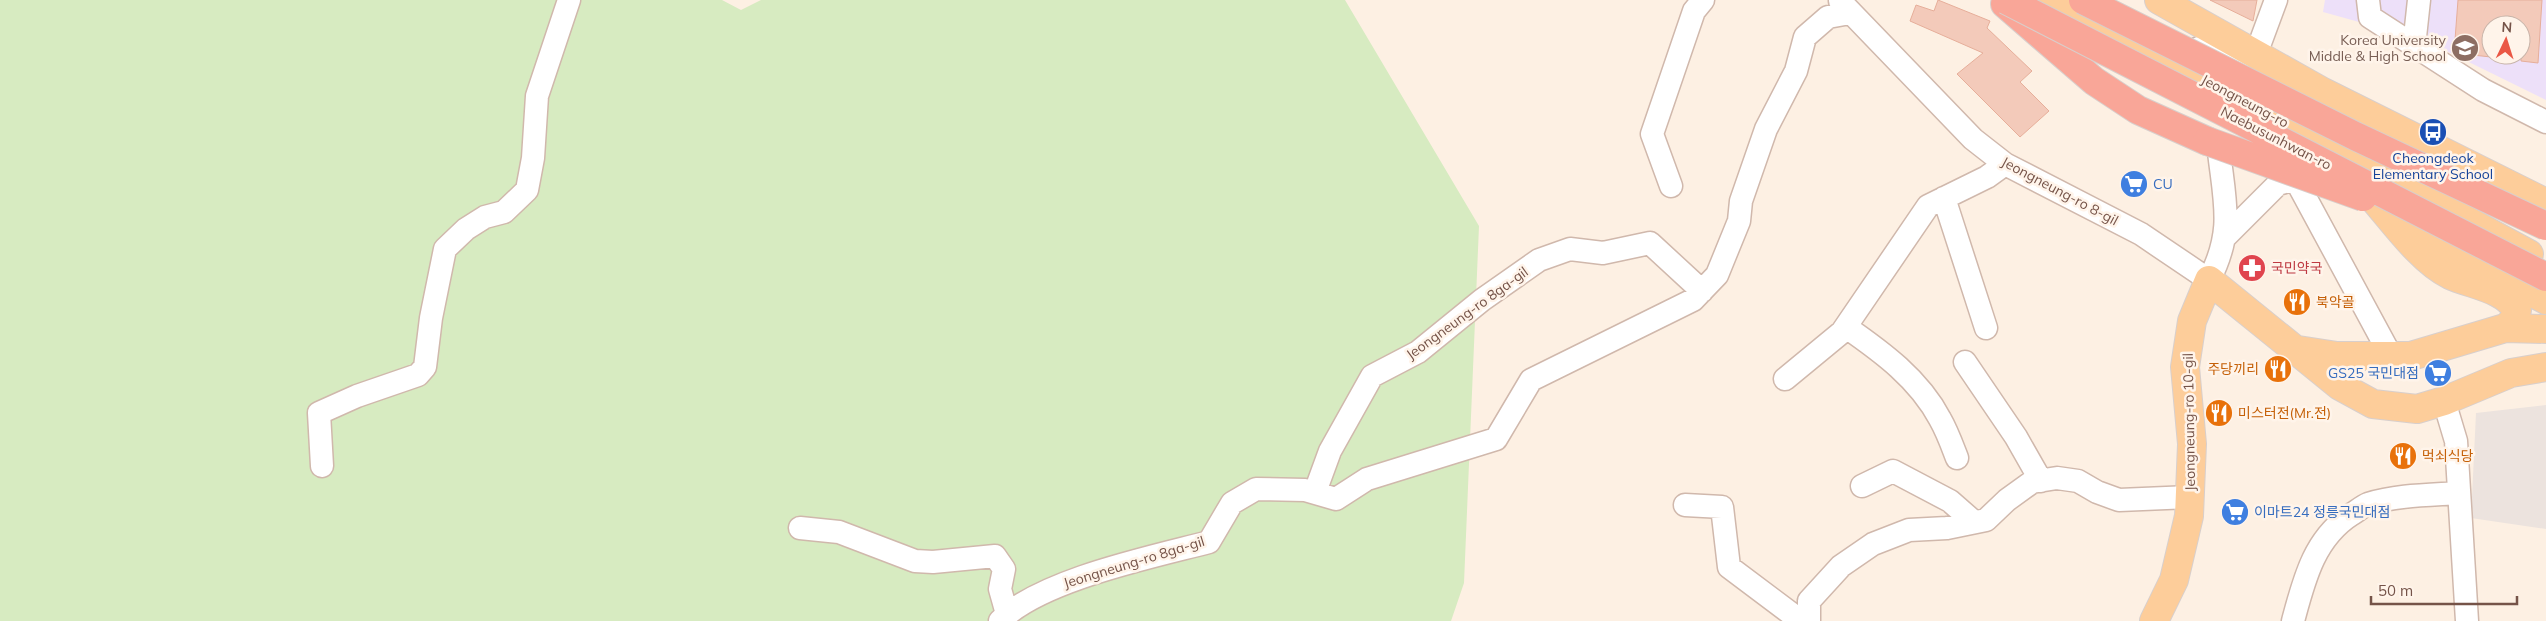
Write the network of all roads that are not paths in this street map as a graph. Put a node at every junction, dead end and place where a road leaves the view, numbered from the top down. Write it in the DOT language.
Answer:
graph roads {
  1 [pos="569,0"];
  2 [pos="1703,0"];
  3 [pos="2000,0"];
  4 [pos="2006,0"];
  5 [pos="2048,0"];
  6 [pos="2084,0"];
  7 [pos="2101,0"];
  8 [pos="2125,0"];
  9 [pos="2159,0"];
  10 [pos="2276,0"];
  11 [pos="2368,0"];
  12 [pos="2419,0"];
  13 [pos="1845,6"];
  14 [pos="2414,46"];
  15 [pos="2214,54"];
  16 [pos="2256,54"];
  17 [pos="2243,80"];
  18 [pos="2286,122"];
  19 [pos="2546,122"];
  20 [pos="2322,144"];
  21 [pos="2219,152"];
  22 [pos="2005,164"];
  23 [pos="1671,186"];
  24 [pos="1944,198"];
  25 [pos="2546,203"];
  26 [pos="2428,215"];
  27 [pos="2546,226"];
  28 [pos="2225,237"];
  29 [pos="2546,263"];
  30 [pos="2546,277"];
  31 [pos="2209,280"];
  32 [pos="1702,291"];
  33 [pos="2500,294"];
  34 [pos="2546,300"];
  35 [pos="2546,310"];
  36 [pos="1846,327"];
  37 [pos="1986,328"];
  38 [pos="2505,328"];
  39 [pos="2546,329"];
  40 [pos="2298,350"];
  41 [pos="2343,356"];
  42 [pos="2392,358"];
  43 [pos="1965,362"];
  44 [pos="2546,367"];
  45 [pos="1785,379"];
  46 [pos="2337,384"];
  47 [pos="2444,401"];
  48 [pos="1957,458"];
  49 [pos="322,466"];
  50 [pos="2041,481"];
  51 [pos="1862,486"];
  52 [pos="1315,492"];
  53 [pos="2459,493"];
  54 [pos="2190,497"];
  55 [pos="1685,505"];
  56 [pos="1974,522"];
  57 [pos="800,528"];
  58 [pos="1004,618"];
  59 [pos="1801,621"];
  60 [pos="1809,621"];
  61 [pos="2154,621"];
  62 [pos="2293,621"];
  63 [pos="2467,621"];
  1 -- 49 [label="street"];
  2 -- 23 [label="street"];
  3 -- 26 [label="highway, bridge"];
  4 -- 26 [label="highway, Naebusunhwan-ro, bridge"];
  5 -- 18 [label="main road, Jeongneung-ro"];
  6 -- 17 [label="highway, bridge"];
  7 -- 15 [label="street"];
  8 -- 17 [label="highway, bridge"];
  9 -- 16 [label="main road"];
  10 -- 16 [label="street"];
  11 -- 14 [label="street"];
  12 -- 14 [label="street"];
  13 -- 22 [label="street, Jeongneung-ro 8-gil"];
  13 -- 32 [label="street, Jeongneung-ro 8ga-gil"];
  14 -- 19 [label="street"];
  15 -- 16 [label="street"];
  15 -- 18 [label="street"];
  16 -- 25 [label="main road"];
  17 -- 27 [label="highway, bridge"];
  18 -- 20 [label="main road, Jeongneung-ro"];
  20 -- 29 [label="main road, Jeongneung-ro"];
  20 -- 33 [label="main road"];
  20 -- 34 [label="main road"];
  21 -- 28 [label="street, Jeongneung-ro 10-gil"];
  22 -- 24 [label="street"];
  22 -- 31 [label="street, Jeongneung-ro 8-gil"];
  24 -- 36 [label="street"];
  24 -- 37 [label="street"];
  26 -- 30 [label="highway, Naebusunhwan-ro, bridge"];
  28 -- 31 [label="street, Jeongneung-ro 10-gil"];
  28 -- 42 [label="street"];
  31 -- 40 [label="main road"];
  31 -- 54 [label="main road, Jeongneung-ro 10-gil"];
  32 -- 52 [label="street, Jeongneung-ro 8ga-gil"];
  32 -- 52 [label="street, Jeongneung-ro 8ga-gil"];
  33 -- 35 [label="main road"];
  33 -- 38 [label="main road"];
  36 -- 45 [label="street"];
  36 -- 48 [label="street"];
  38 -- 39 [label="main road"];
  38 -- 42 [label="main road"];
  40 -- 41 [label="main road"];
  40 -- 46 [label="main road"];
  41 -- 42 [label="main road"];
  41 -- 46 [label="main road"];
  43 -- 50 [label="street"];
  44 -- 47 [label="main road"];
  46 -- 47 [label="main road"];
  47 -- 53 [label="street"];
  50 -- 54 [label="street"];
  50 -- 56 [label="street"];
  51 -- 56 [label="street"];
  52 -- 58 [label="street, Jeongneung-ro 8ga-gil"];
  53 -- 62 [label="street"];
  53 -- 63 [label="street"];
  54 -- 61 [label="main road, Jeongneung-ro 10-gil"];
  55 -- 59 [label="street"];
  56 -- 60 [label="street"];
  57 -- 58 [label="street"];
}
